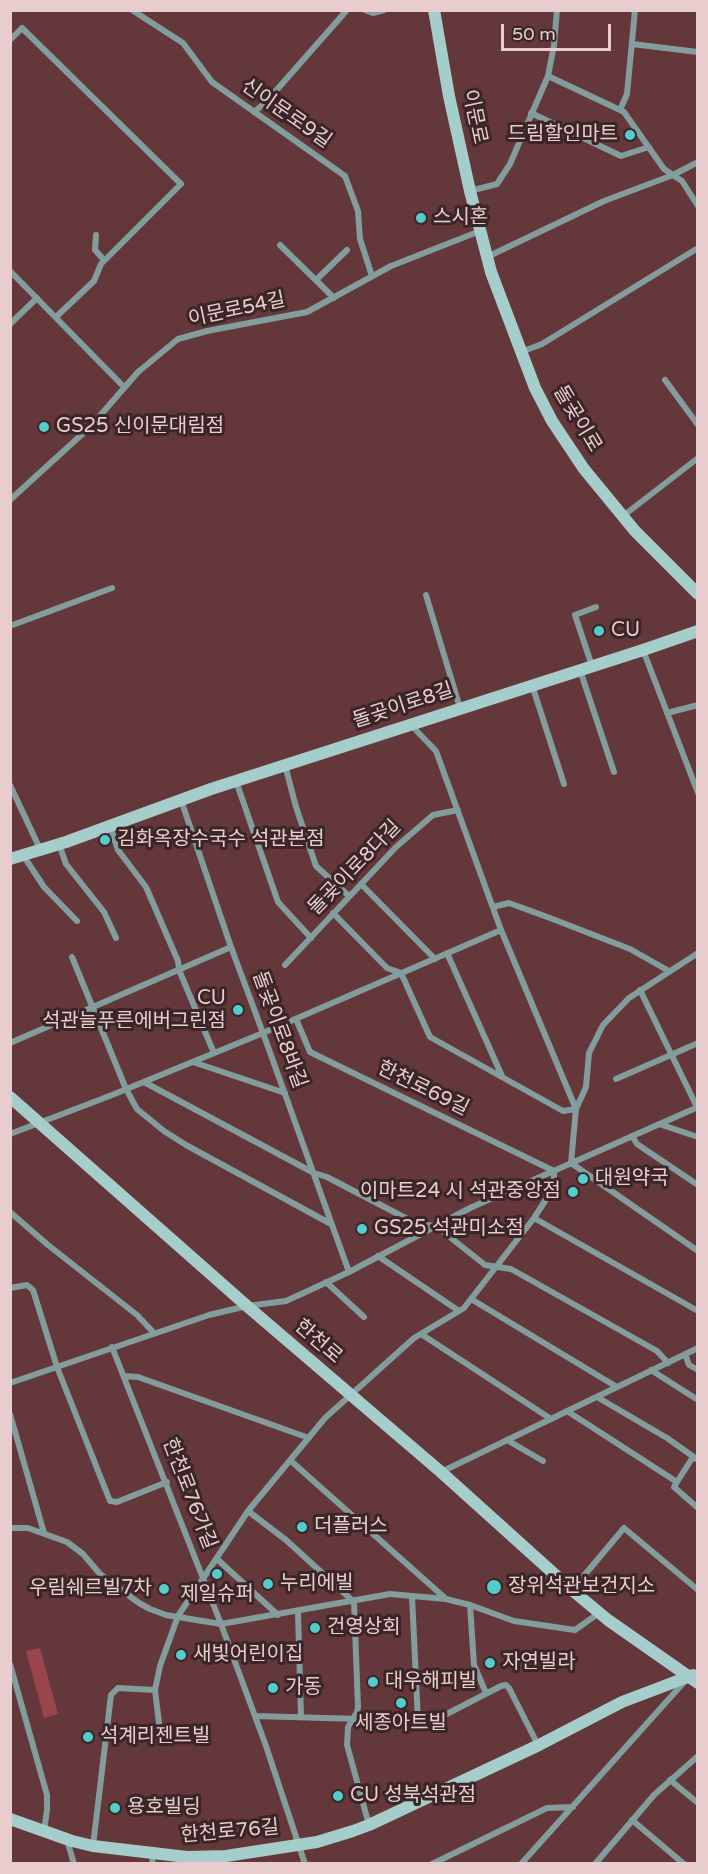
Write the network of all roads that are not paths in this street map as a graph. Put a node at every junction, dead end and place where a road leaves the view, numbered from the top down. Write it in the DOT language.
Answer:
graph roads {
  1 [pos="132,10"];
  2 [pos="346,10"];
  3 [pos="365,10"];
  4 [pos="384,10"];
  5 [pos="434,10"];
  6 [pos="556,10"];
  7 [pos="635,10"];
  8 [pos="10,40"];
  9 [pos="632,44"];
  10 [pos="698,52"];
  11 [pos="548,76"];
  12 [pos="620,110"];
  13 [pos="254,112"];
  14 [pos="531,113"];
  15 [pos="649,147"];
  16 [pos="698,162"];
  17 [pos="673,175"];
  18 [pos="470,191"];
  19 [pos="698,206"];
  20 [pos="480,231"];
  21 [pos="96,235"];
  22 [pos="280,245"];
  23 [pos="698,248"];
  24 [pos="347,250"];
  25 [pos="487,257"];
  26 [pos="104,260"];
  27 [pos="10,271"];
  28 [pos="372,276"];
  29 [pos="316,280"];
  30 [pos="37,298"];
  31 [pos="334,298"];
  32 [pos="56,317"];
  33 [pos="10,324"];
  34 [pos="521,352"];
  35 [pos="665,380"];
  36 [pos="124,387"];
  37 [pos="698,425"];
  38 [pos="698,458"];
  39 [pos="10,500"];
  40 [pos="623,516"];
  41 [pos="112,588"];
  42 [pos="698,594"];
  43 [pos="426,595"];
  44 [pos="596,608"];
  45 [pos="10,626"];
  46 [pos="698,631"];
  47 [pos="643,650"];
  48 [pos="586,668"];
  49 [pos="532,685"];
  50 [pos="698,705"];
  51 [pos="460,708"];
  52 [pos="667,713"];
  53 [pos="411,725"];
  54 [pos="285,765"];
  55 [pos="614,771"];
  56 [pos="694,776"];
  57 [pos="236,781"];
  58 [pos="564,784"];
  59 [pos="10,785"];
  60 [pos="698,793"];
  61 [pos="181,799"];
  62 [pos="458,810"];
  63 [pos="110,825"];
  64 [pos="59,844"];
  65 [pos="40,850"];
  66 [pos="23,855"];
  67 [pos="10,859"];
  68 [pos="361,884"];
  69 [pos="349,896"];
  70 [pos="493,907"];
  71 [pos="333,913"];
  72 [pos="77,921"];
  73 [pos="501,930"];
  74 [pos="116,938"];
  75 [pos="310,938"];
  76 [pos="231,947"];
  77 [pos="447,953"];
  78 [pos="698,953"];
  79 [pos="72,957"];
  80 [pos="435,958"];
  81 [pos="285,965"];
  82 [pos="179,970"];
  83 [pos="669,971"];
  84 [pos="401,973"];
  85 [pos="640,990"];
  86 [pos="92,1008"];
  87 [pos="296,1019"];
  88 [pos="263,1033"];
  89 [pos="10,1043"];
  90 [pos="698,1043"];
  91 [pos="214,1053"];
  92 [pos="671,1055"];
  93 [pos="193,1062"];
  94 [pos="502,1077"];
  95 [pos="616,1079"];
  96 [pos="144,1082"];
  97 [pos="126,1089"];
  98 [pos="285,1094"];
  99 [pos="10,1097"];
  100 [pos="697,1107"];
  101 [pos="576,1109"];
  102 [pos="39,1122"];
  103 [pos="659,1124"];
  104 [pos="10,1134"];
  105 [pos="632,1136"];
  106 [pos="698,1137"];
  107 [pos="571,1163"];
  108 [pos="554,1171"];
  109 [pos="314,1173"];
  110 [pos="698,1185"];
  111 [pos="10,1212"];
  112 [pos="534,1218"];
  113 [pos="331,1224"];
  114 [pos="436,1226"];
  115 [pos="698,1251"];
  116 [pos="378,1256"];
  117 [pos="497,1266"];
  118 [pos="349,1272"];
  119 [pos="326,1282"];
  120 [pos="10,1288"];
  121 [pos="471,1299"];
  122 [pos="247,1306"];
  123 [pos="459,1311"];
  124 [pos="698,1311"];
  125 [pos="364,1317"];
  126 [pos="154,1333"];
  127 [pos="421,1334"];
  128 [pos="112,1347"];
  129 [pos="698,1348"];
  130 [pos="685,1354"];
  131 [pos="668,1363"];
  132 [pos="57,1367"];
  133 [pos="651,1370"];
  134 [pos="698,1370"];
  135 [pos="124,1376"];
  136 [pos="10,1383"];
  137 [pos="617,1387"];
  138 [pos="350,1395"];
  139 [pos="597,1397"];
  140 [pos="698,1400"];
  141 [pos="567,1411"];
  142 [pos="10,1414"];
  143 [pos="551,1419"];
  144 [pos="309,1438"];
  145 [pos="507,1440"];
  146 [pos="695,1458"];
  147 [pos="291,1461"];
  148 [pos="543,1461"];
  149 [pos="441,1472"];
  150 [pos="167,1482"];
  151 [pos="677,1482"];
  152 [pos="698,1508"];
  153 [pos="248,1510"];
  154 [pos="10,1528"];
  155 [pos="44,1533"];
  156 [pos="217,1559"];
  157 [pos="203,1577"];
  158 [pos="572,1590"];
  159 [pos="698,1590"];
  160 [pos="412,1596"];
  161 [pos="446,1599"];
  162 [pos="354,1602"];
  163 [pos="470,1605"];
  164 [pos="298,1612"];
  165 [pos="600,1612"];
  166 [pos="278,1615"];
  167 [pos="178,1616"];
  168 [pos="221,1624"];
  169 [pos="10,1664"];
  170 [pos="695,1677"];
  171 [pos="155,1690"];
  172 [pos="486,1693"];
  173 [pos="255,1716"];
  174 [pos="301,1718"];
  175 [pos="353,1719"];
  176 [pos="418,1721"];
  177 [pos="159,1723"];
  178 [pos="539,1745"];
  179 [pos="698,1756"];
  180 [pos="670,1780"];
  181 [pos="698,1803"];
  182 [pos="573,1807"];
  183 [pos="10,1819"];
  184 [pos="632,1820"];
  185 [pos="369,1825"];
  186 [pos="44,1831"];
  187 [pos="67,1839"];
  188 [pos="299,1845"];
  189 [pos="93,1846"];
  190 [pos="153,1859"];
  191 [pos="74,1863"];
  192 [pos="305,1863"];
  193 [pos="432,1863"];
  194 [pos="521,1863"];
  195 [pos="595,1863"];
  196 [pos="684,1863"];
  1 -- 13 [label="street, 신이문로9길"];
  2 -- 13 [label="street"];
  3 -- 4 [label="street"];
  5 -- 18 [label="main road, 이문로"];
  6 -- 11 [label="street"];
  7 -- 9 [label="street"];
  8 -- 26 [label="street"];
  9 -- 10 [label="street"];
  9 -- 12 [label="street"];
  11 -- 12 [label="street"];
  11 -- 14 [label="street"];
  12 -- 15 [label="street"];
  13 -- 28 [label="street, 신이문로9길"];
  14 -- 15 [label="street"];
  14 -- 18 [label="street"];
  15 -- 17 [label="street"];
  16 -- 17 [label="street"];
  17 -- 19 [label="street"];
  17 -- 25 [label="street"];
  18 -- 20 [label="main road, 이문로"];
  20 -- 25 [label="main road, 돌곶이로"];
  20 -- 28 [label="street, 이문로54길"];
  21 -- 26 [label="street"];
  22 -- 29 [label="street"];
  23 -- 34 [label="street"];
  24 -- 29 [label="street"];
  25 -- 34 [label="main road, 돌곶이로"];
  26 -- 32 [label="street"];
  27 -- 30 [label="street"];
  28 -- 31 [label="street, 이문로54길"];
  29 -- 31 [label="street"];
  30 -- 32 [label="street"];
  30 -- 33 [label="street"];
  31 -- 36 [label="street, 이문로54길"];
  32 -- 36 [label="street"];
  34 -- 40 [label="main road, 돌곶이로"];
  35 -- 37 [label="street"];
  36 -- 39 [label="street, 이문로54길"];
  38 -- 40 [label="street"];
  40 -- 42 [label="main road, 돌곶이로"];
  41 -- 45 [label="street"];
  43 -- 51 [label="street"];
  44 -- 48 [label="street"];
  46 -- 47 [label="main road, 돌곶이로8길"];
  47 -- 48 [label="main road, 돌곶이로8길"];
  47 -- 52 [label="street"];
  48 -- 49 [label="main road, 돌곶이로8길"];
  48 -- 55 [label="street"];
  49 -- 51 [label="main road, 돌곶이로8길"];
  49 -- 58 [label="street"];
  50 -- 52 [label="street"];
  51 -- 53 [label="main road, 돌곶이로8길"];
  52 -- 56 [label="street"];
  53 -- 54 [label="main road, 돌곶이로8길"];
  53 -- 62 [label="street"];
  54 -- 57 [label="main road, 돌곶이로8길"];
  54 -- 69 [label="street"];
  56 -- 60 [label="street"];
  57 -- 61 [label="main road, 돌곶이로8길"];
  57 -- 75 [label="street"];
  59 -- 65 [label="street"];
  61 -- 63 [label="main road, 돌곶이로8길"];
  61 -- 76 [label="street, 돌곶이로8바길"];
  62 -- 68 [label="street, 돌곶이로8다길"];
  62 -- 70 [label="street"];
  63 -- 64 [label="main road, 돌곶이로8길"];
  63 -- 82 [label="street"];
  64 -- 65 [label="main road, 돌곶이로8길"];
  64 -- 74 [label="street"];
  65 -- 66 [label="main road, 돌곶이로8길"];
  66 -- 67 [label="main road, 돌곶이로8길"];
  66 -- 72 [label="street"];
  68 -- 69 [label="street, 돌곶이로8다길"];
  68 -- 80 [label="street"];
  69 -- 71 [label="street, 돌곶이로8다길"];
  70 -- 73 [label="street"];
  70 -- 83 [label="street"];
  71 -- 75 [label="street, 돌곶이로8다길"];
  71 -- 84 [label="street"];
  73 -- 77 [label="street"];
  73 -- 101 [label="street"];
  75 -- 81 [label="street, 돌곶이로8다길"];
  76 -- 82 [label="street"];
  76 -- 88 [label="street, 돌곶이로8바길"];
  77 -- 80 [label="street"];
  77 -- 94 [label="street"];
  78 -- 83 [label="street"];
  79 -- 86 [label="street"];
  80 -- 84 [label="street"];
  82 -- 86 [label="street"];
  82 -- 91 [label="street"];
  83 -- 85 [label="street"];
  84 -- 87 [label="street"];
  84 -- 94 [label="street"];
  85 -- 92 [label="street"];
  85 -- 101 [label="street"];
  86 -- 89 [label="street"];
  86 -- 97 [label="street"];
  87 -- 88 [label="street"];
  87 -- 108 [label="street, 한천로69길"];
  88 -- 91 [label="street"];
  88 -- 98 [label="street, 돌곶이로8바길"];
  90 -- 92 [label="street"];
  91 -- 93 [label="street"];
  92 -- 95 [label="street"];
  92 -- 100 [label="street"];
  93 -- 96 [label="street"];
  93 -- 98 [label="street"];
  94 -- 101 [label="street"];
  96 -- 97 [label="street"];
  96 -- 109 [label="street"];
  97 -- 102 [label="street"];
  97 -- 113 [label="street"];
  98 -- 109 [label="street, 돌곶이로8바길"];
  99 -- 102 [label="main road, 한천로"];
  100 -- 103 [label="street"];
  101 -- 107 [label="street"];
  102 -- 104 [label="street"];
  102 -- 122 [label="main road, 한천로"];
  103 -- 105 [label="street"];
  103 -- 106 [label="street"];
  105 -- 107 [label="street"];
  105 -- 110 [label="street"];
  107 -- 108 [label="street"];
  107 -- 115 [label="street"];
  108 -- 112 [label="street"];
  108 -- 114 [label="street"];
  109 -- 113 [label="street, 돌곶이로8바길"];
  109 -- 114 [label="street"];
  111 -- 126 [label="street"];
  112 -- 117 [label="street"];
  112 -- 124 [label="street"];
  113 -- 118 [label="street, 돌곶이로8바길"];
  114 -- 116 [label="street"];
  114 -- 117 [label="street"];
  116 -- 118 [label="street"];
  116 -- 123 [label="street"];
  117 -- 121 [label="street"];
  117 -- 131 [label="street"];
  118 -- 119 [label="street"];
  119 -- 122 [label="street"];
  119 -- 125 [label="street"];
  120 -- 132 [label="street"];
  121 -- 123 [label="street"];
  121 -- 137 [label="street"];
  122 -- 126 [label="street"];
  122 -- 138 [label="main road, 한천로"];
  123 -- 127 [label="street"];
  126 -- 128 [label="street"];
  127 -- 138 [label="street"];
  127 -- 143 [label="street"];
  128 -- 132 [label="street"];
  128 -- 135 [label="street, 한천로76가길"];
  129 -- 130 [label="street"];
  130 -- 131 [label="street"];
  130 -- 134 [label="street"];
  131 -- 133 [label="street"];
  132 -- 136 [label="street"];
  132 -- 150 [label="street"];
  133 -- 137 [label="street"];
  133 -- 140 [label="street"];
  135 -- 144 [label="street"];
  135 -- 150 [label="street, 한천로76가길"];
  137 -- 139 [label="street"];
  138 -- 144 [label="street"];
  138 -- 149 [label="main road, 한천로"];
  139 -- 141 [label="street"];
  139 -- 146 [label="street"];
  141 -- 143 [label="street"];
  141 -- 151 [label="street"];
  142 -- 155 [label="street"];
  143 -- 145 [label="street"];
  144 -- 147 [label="street"];
  145 -- 148 [label="street"];
  145 -- 149 [label="street"];
  146 -- 151 [label="street"];
  147 -- 153 [label="street"];
  147 -- 161 [label="street"];
  149 -- 158 [label="main road, 한천로"];
  150 -- 157 [label="street, 한천로76가길"];
  151 -- 152 [label="street"];
  153 -- 156 [label="street"];
  153 -- 162 [label="street"];
  154 -- 155 [label="street"];
  155 -- 167 [label="street"];
  156 -- 157 [label="street"];
  156 -- 166 [label="street"];
  157 -- 167 [label="street"];
  157 -- 168 [label="street, 한천로76가길"];
  158 -- 159 [label="street"];
  158 -- 165 [label="main road, 한천로"];
  160 -- 161 [label="street"];
  160 -- 162 [label="street"];
  160 -- 176 [label="street"];
  161 -- 163 [label="street"];
  162 -- 164 [label="street"];
  162 -- 175 [label="street"];
  163 -- 165 [label="street"];
  163 -- 172 [label="street"];
  164 -- 166 [label="street"];
  164 -- 174 [label="street"];
  165 -- 170 [label="main road, 한천로"];
  166 -- 168 [label="street"];
  167 -- 168 [label="street"];
  167 -- 171 [label="street"];
  168 -- 173 [label="street, 한천로76가길"];
  169 -- 186 [label="street"];
  170 -- 178 [label="main road, 한천로76길"];
  170 -- 182 [label="street"];
  171 -- 177 [label="street"];
  171 -- 189 [label="street"];
  172 -- 176 [label="street"];
  172 -- 178 [label="street"];
  173 -- 174 [label="street"];
  173 -- 188 [label="street, 한천로76가길"];
  174 -- 175 [label="street"];
  175 -- 176 [label="street"];
  175 -- 185 [label="street"];
  178 -- 185 [label="main road, 한천로76길"];
  179 -- 180 [label="street"];
  180 -- 181 [label="street"];
  180 -- 184 [label="street"];
  182 -- 193 [label="street"];
  182 -- 194 [label="street"];
  183 -- 186 [label="main road, 한천로76길"];
  184 -- 195 [label="street"];
  184 -- 196 [label="street"];
  185 -- 188 [label="main road, 한천로76길"];
  186 -- 187 [label="main road, 한천로76길"];
  187 -- 189 [label="main road, 한천로76길"];
  187 -- 191 [label="street"];
  188 -- 190 [label="main road, 한천로76길"];
  188 -- 192 [label="street, 한천로76길"];
  189 -- 190 [label="main road, 한천로76길"];
}
